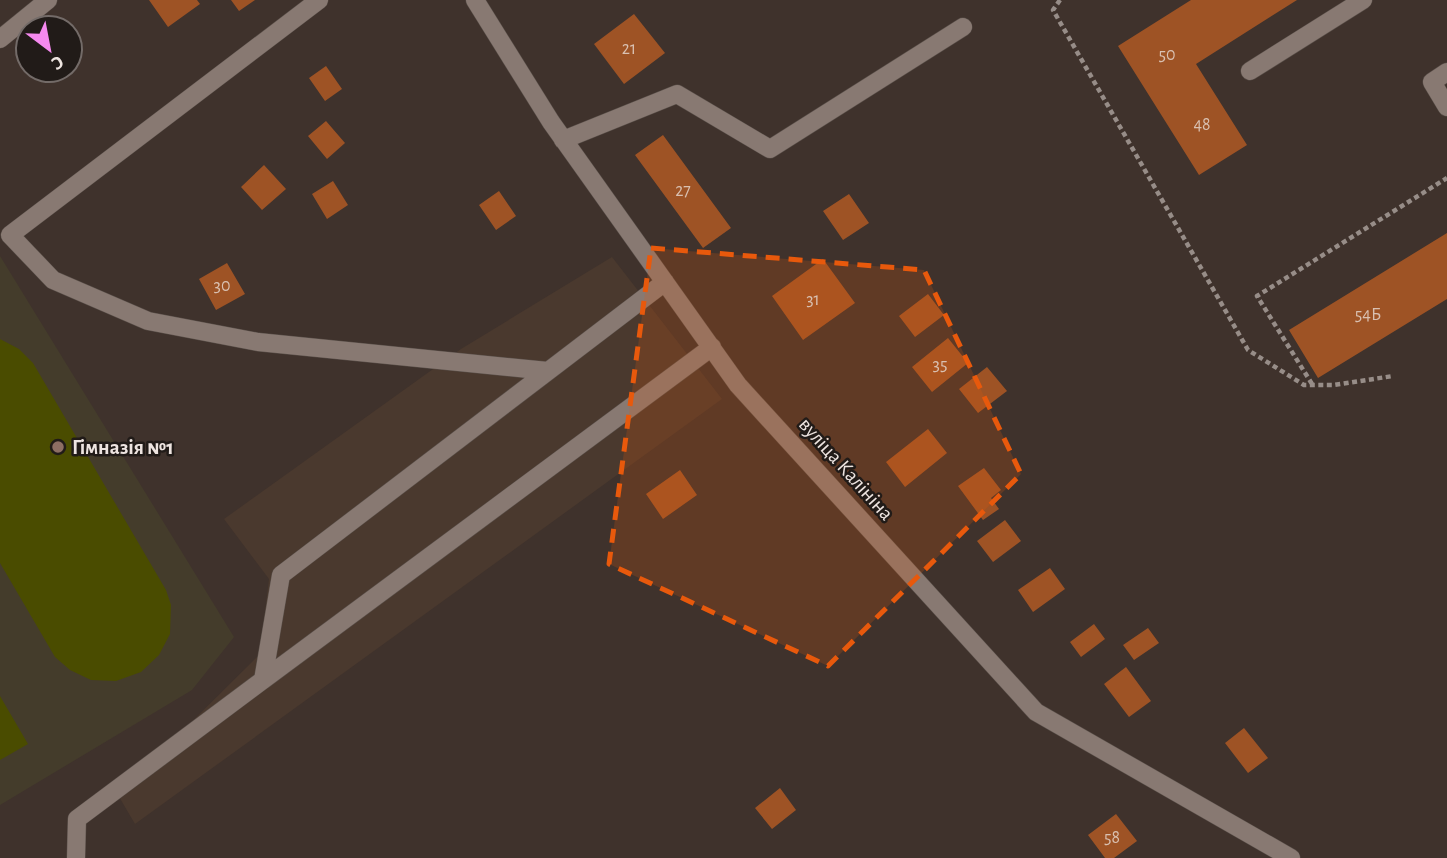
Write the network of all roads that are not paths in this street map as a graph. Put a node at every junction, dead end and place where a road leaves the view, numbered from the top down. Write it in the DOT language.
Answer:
graph roads {
  1 [pos="48,0"];
  2 [pos="319,0"];
  3 [pos="475,0"];
  4 [pos="1363,0"];
  5 [pos="963,27"];
  6 [pos="0,38"];
  7 [pos="1251,71"];
  8 [pos="1447,72"];
  9 [pos="1447,107"];
  10 [pos="563,140"];
  11 [pos="5,238"];
  12 [pos="665,282"];
  13 [pos="712,347"];
  14 [pos="548,371"];
  15 [pos="263,680"];
  16 [pos="76,858"];
  17 [pos="1291,858"];
  1 -- 6 [label="street"];
  2 -- 11 [label="street"];
  3 -- 10 [label="street, вуліца Калініна"];
  4 -- 7 [label="street"];
  5 -- 10 [label="street"];
  8 -- 9 [label="street"];
  10 -- 12 [label="street, вуліца Калініна"];
  11 -- 14 [label="street"];
  12 -- 13 [label="street, вуліца Калініна"];
  12 -- 14 [label="street"];
  13 -- 15 [label="street"];
  13 -- 17 [label="street, вуліца Калініна"];
  14 -- 15 [label="street"];
  15 -- 16 [label="street"];
}
